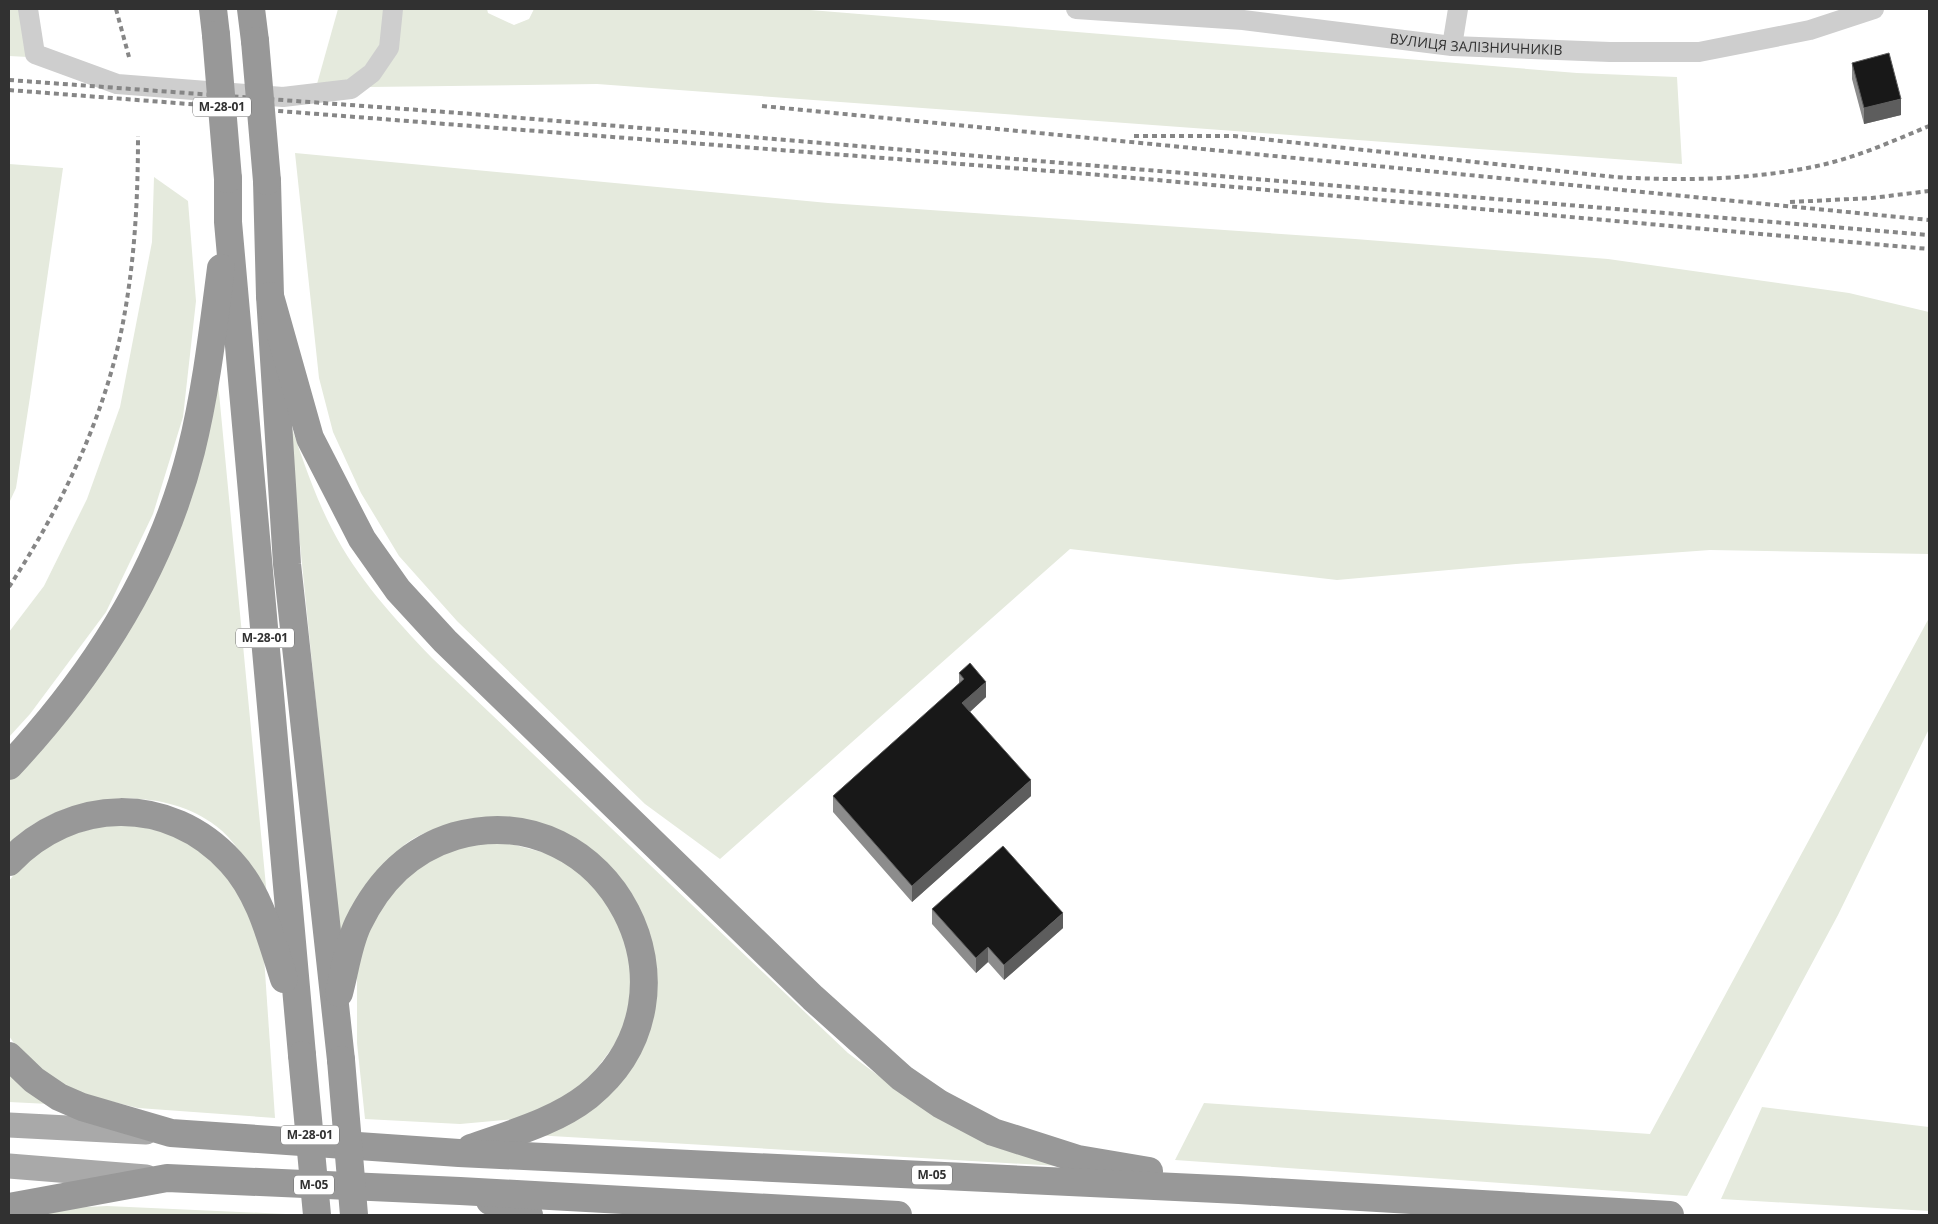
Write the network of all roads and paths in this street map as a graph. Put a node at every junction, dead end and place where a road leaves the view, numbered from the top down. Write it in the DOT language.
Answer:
graph roads {
  1 [pos="28,9"];
  2 [pos="214,9"];
  3 [pos="251,9"];
  4 [pos="393,9"];
  5 [pos="1076,9"];
  6 [pos="1458,9"];
  7 [pos="1874,9"];
  8 [pos="1244,14"];
  9 [pos="1452,46"];
  10 [pos="228,222"];
  11 [pos="270,296"];
  12 [pos="9,766"];
  13 [pos="9,862"];
  14 [pos="335,1014"];
  15 [pos="298,1024"];
  16 [pos="9,1056"];
  17 [pos="9,1125"];
  18 [pos="171,1133"];
  19 [pos="459,1153"];
  20 [pos="9,1166"];
  21 [pos="167,1178"];
  22 [pos="1239,1190"];
  23 [pos="460,1191"];
  24 [pos="9,1206"];
  25 [pos="317,1215"];
  26 [pos="354,1215"];
  27 [pos="529,1215"];
  28 [pos="898,1215"];
  29 [pos="1670,1215"];
  1 -- 4 [label="street"];
  2 -- 10 [label="highway, М-28-01, bridge"];
  3 -- 11 [label="highway, М-28-01, bridge"];
  5 -- 8 [label="street, ВУЛИЦЯ ЗАЛІЗНИЧНИКІВ"];
  6 -- 9 [label="street"];
  7 -- 9 [label="street, ВУЛИЦЯ ЗАЛІЗНИЧНИКІВ"];
  8 -- 9 [label="street, ВУЛИЦЯ ЗАЛІЗНИЧНИКІВ"];
  10 -- 12 [label="highway"];
  10 -- 15 [label="highway, М-28-01"];
  11 -- 14 [label="highway, М-28-01"];
  11 -- 22 [label="highway"];
  13 -- 15 [label="highway"];
  14 -- 19 [label="highway"];
  14 -- 26 [label="highway, М-28-01, bridge"];
  15 -- 25 [label="highway, М-28-01, bridge"];
  16 -- 18 [label="highway"];
  17 -- 18 [label="main road, М-05"];
  18 -- 19 [label="highway, М-05"];
  19 -- 22 [label="highway, М-05"];
  20 -- 21 [label="main road, М-05"];
  21 -- 23 [label="highway, М-05"];
  21 -- 24 [label="highway"];
  22 -- 29 [label="highway, М-05"];
  23 -- 27 [label="highway"];
  23 -- 28 [label="highway, М-05"];
}
